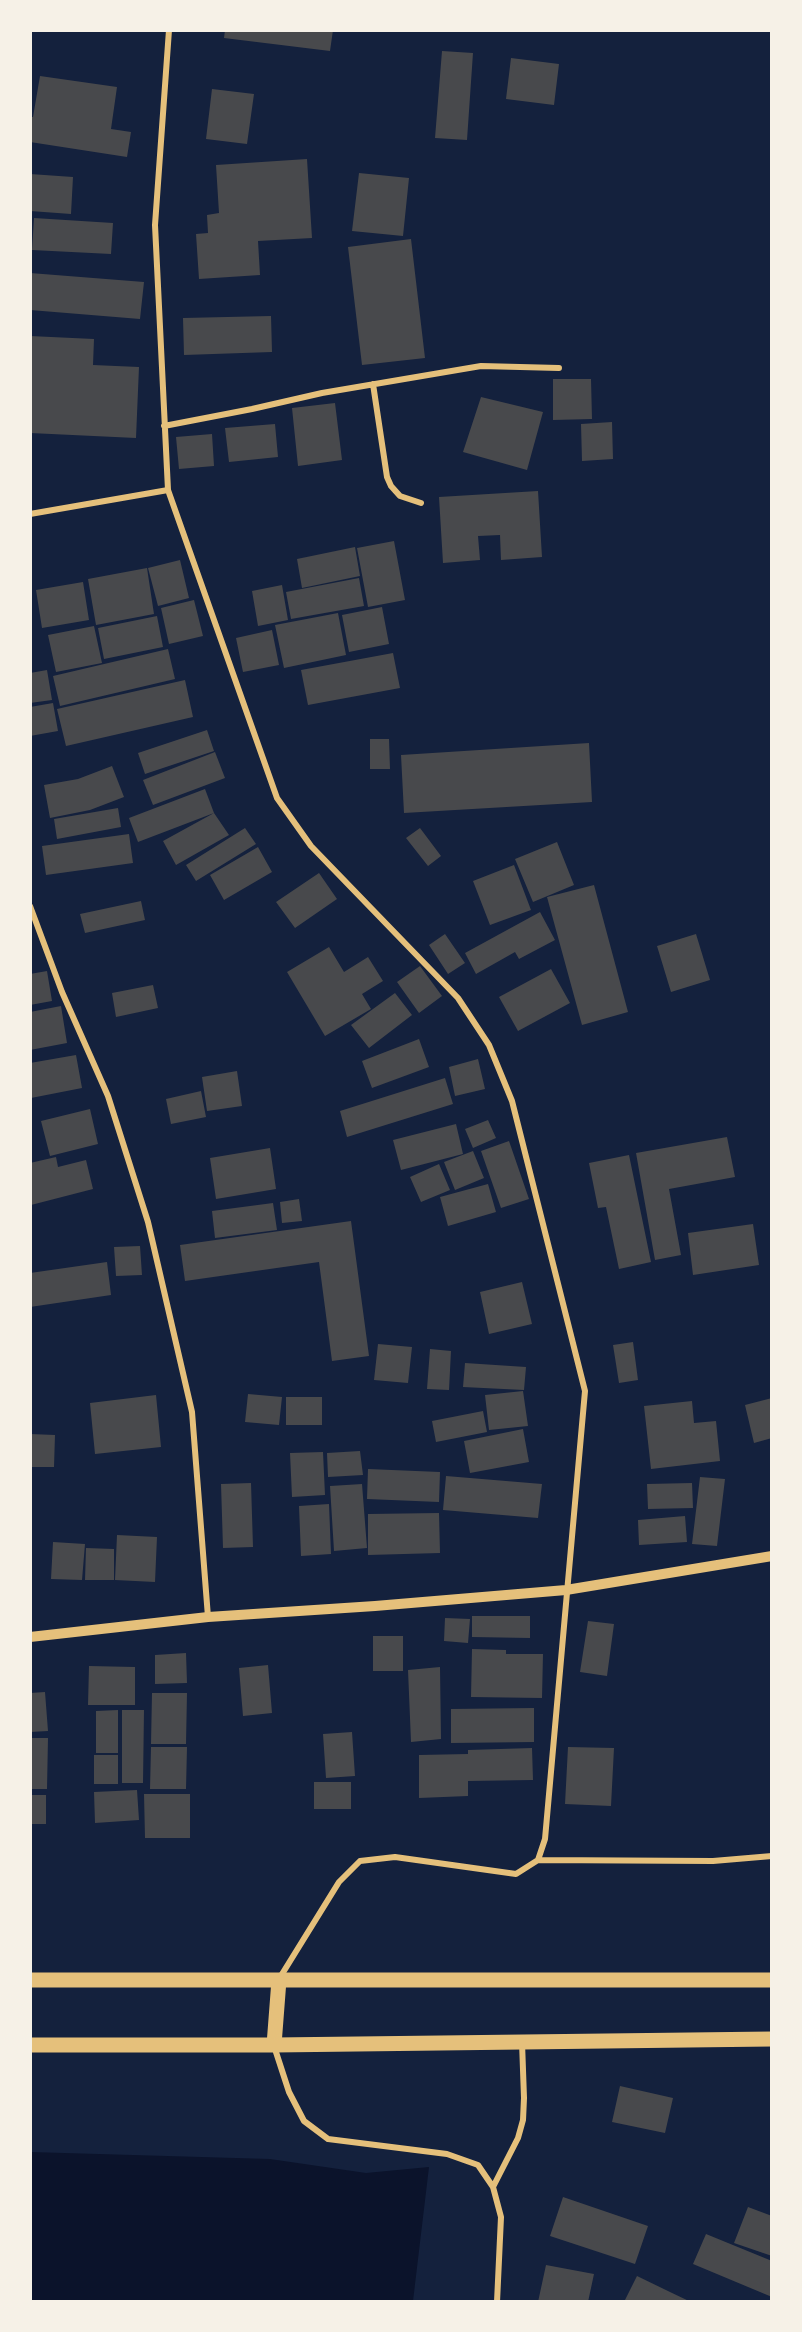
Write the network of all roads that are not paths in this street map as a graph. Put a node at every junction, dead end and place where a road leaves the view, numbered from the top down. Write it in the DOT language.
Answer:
graph roads {
  1 [pos="170,30"];
  2 [pos="559,368"];
  3 [pos="373,384"];
  4 [pos="164,426"];
  5 [pos="168,490"];
  6 [pos="421,503"];
  7 [pos="30,514"];
  8 [pos="30,906"];
  9 [pos="772,1556"];
  10 [pos="566,1590"];
  11 [pos="208,1617"];
  12 [pos="30,1637"];
  13 [pos="772,1856"];
  14 [pos="538,1860"];
  15 [pos="30,1980"];
  16 [pos="279,1980"];
  17 [pos="772,1980"];
  18 [pos="772,2039"];
  19 [pos="522,2042"];
  20 [pos="30,2045"];
  21 [pos="274,2045"];
  22 [pos="493,2187"];
  23 [pos="497,2302"];
  1 -- 4 [label="street"];
  2 -- 3 [label="street"];
  3 -- 4 [label="street"];
  3 -- 6 [label="street"];
  4 -- 5 [label="street"];
  5 -- 7 [label="street"];
  5 -- 10 [label="street"];
  8 -- 11 [label="street"];
  9 -- 10 [label="street"];
  10 -- 11 [label="street"];
  10 -- 14 [label="street"];
  11 -- 12 [label="street"];
  13 -- 14 [label="street"];
  14 -- 16 [label="street"];
  15 -- 16 [label="main road"];
  16 -- 17 [label="main road"];
  16 -- 21 [label="main road"];
  18 -- 19 [label="main road"];
  19 -- 21 [label="main road"];
  19 -- 22 [label="street"];
  20 -- 21 [label="main road"];
  21 -- 22 [label="street"];
  22 -- 23 [label="street"];
}
